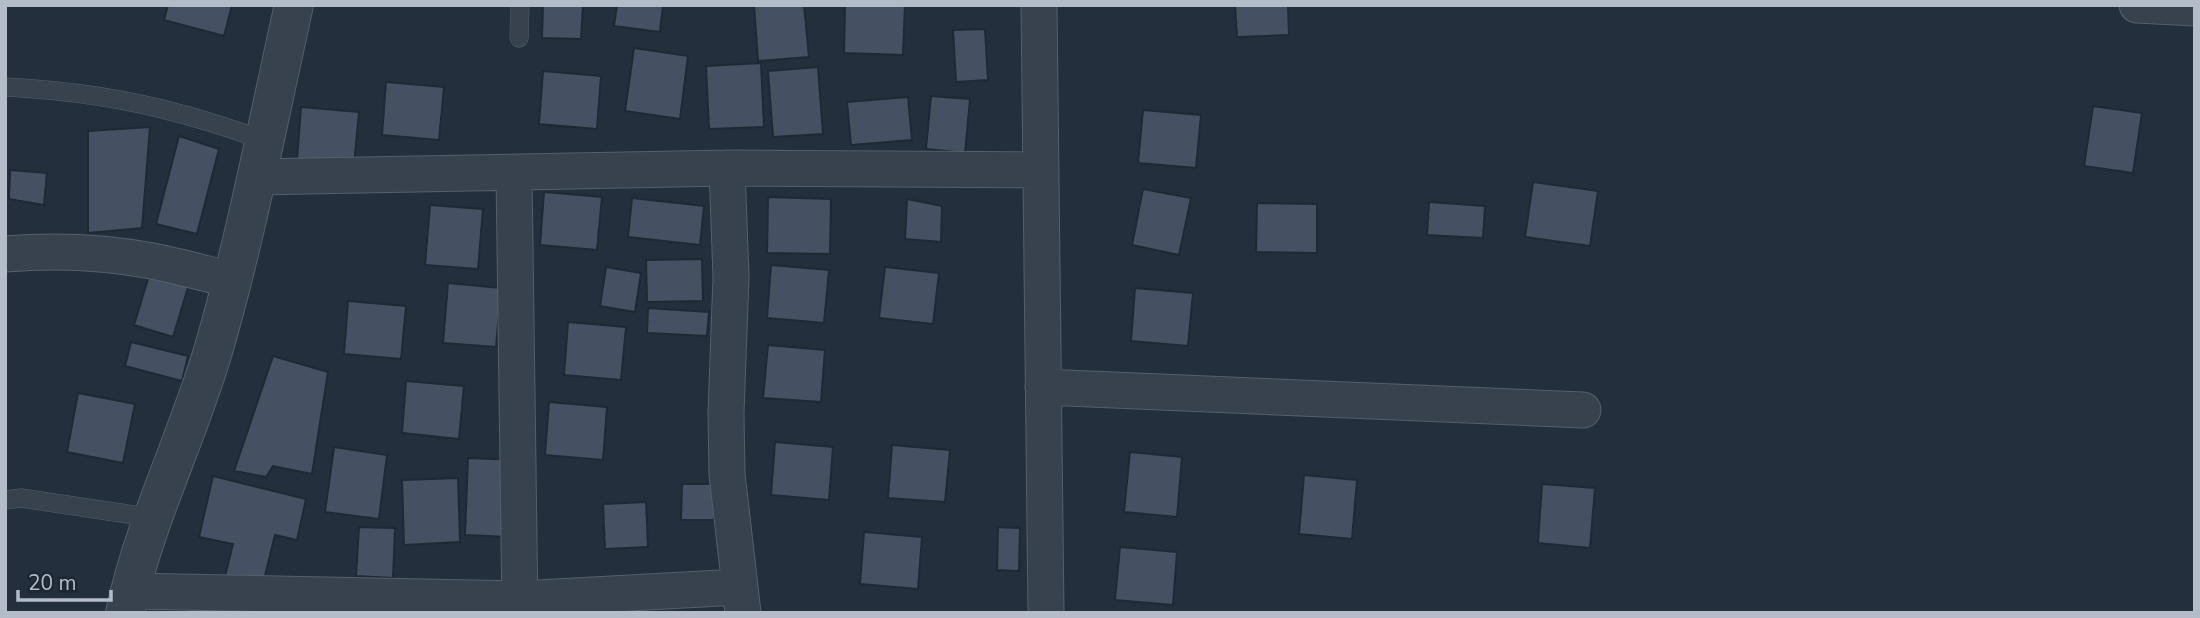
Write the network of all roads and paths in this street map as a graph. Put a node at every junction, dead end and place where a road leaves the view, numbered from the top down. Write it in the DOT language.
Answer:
graph roads {
  1 [pos="294,5"];
  2 [pos="520,5"];
  3 [pos="1039,5"];
  4 [pos="2137,5"];
  5 [pos="2195,8"];
  6 [pos="519,38"];
  7 [pos="5,87"];
  8 [pos="264,140"];
  9 [pos="727,168"];
  10 [pos="1041,170"];
  11 [pos="514,173"];
  12 [pos="256,177"];
  13 [pos="5,254"];
  14 [pos="232,280"];
  15 [pos="1043,387"];
  16 [pos="1583,410"];
  17 [pos="5,500"];
  18 [pos="154,517"];
  19 [pos="741,600"];
  20 [pos="127,602"];
  21 [pos="520,606"];
  22 [pos="1046,613"];
  1 -- 8 [label="street"];
  2 -- 6 [label="lane"];
  3 -- 10 [label="street"];
  4 -- 5 [label="street"];
  7 -- 8 [label="lane"];
  8 -- 12 [label="street"];
  9 -- 10 [label="street"];
  9 -- 11 [label="street"];
  9 -- 19 [label="street"];
  10 -- 15 [label="street"];
  11 -- 12 [label="street"];
  11 -- 21 [label="street"];
  12 -- 14 [label="street"];
  13 -- 14 [label="street"];
  14 -- 18 [label="street"];
  15 -- 16 [label="street"];
  15 -- 22 [label="street"];
  17 -- 18 [label="lane"];
  18 -- 20 [label="street"];
  19 -- 21 [label="street"];
  20 -- 21 [label="street"];
}
